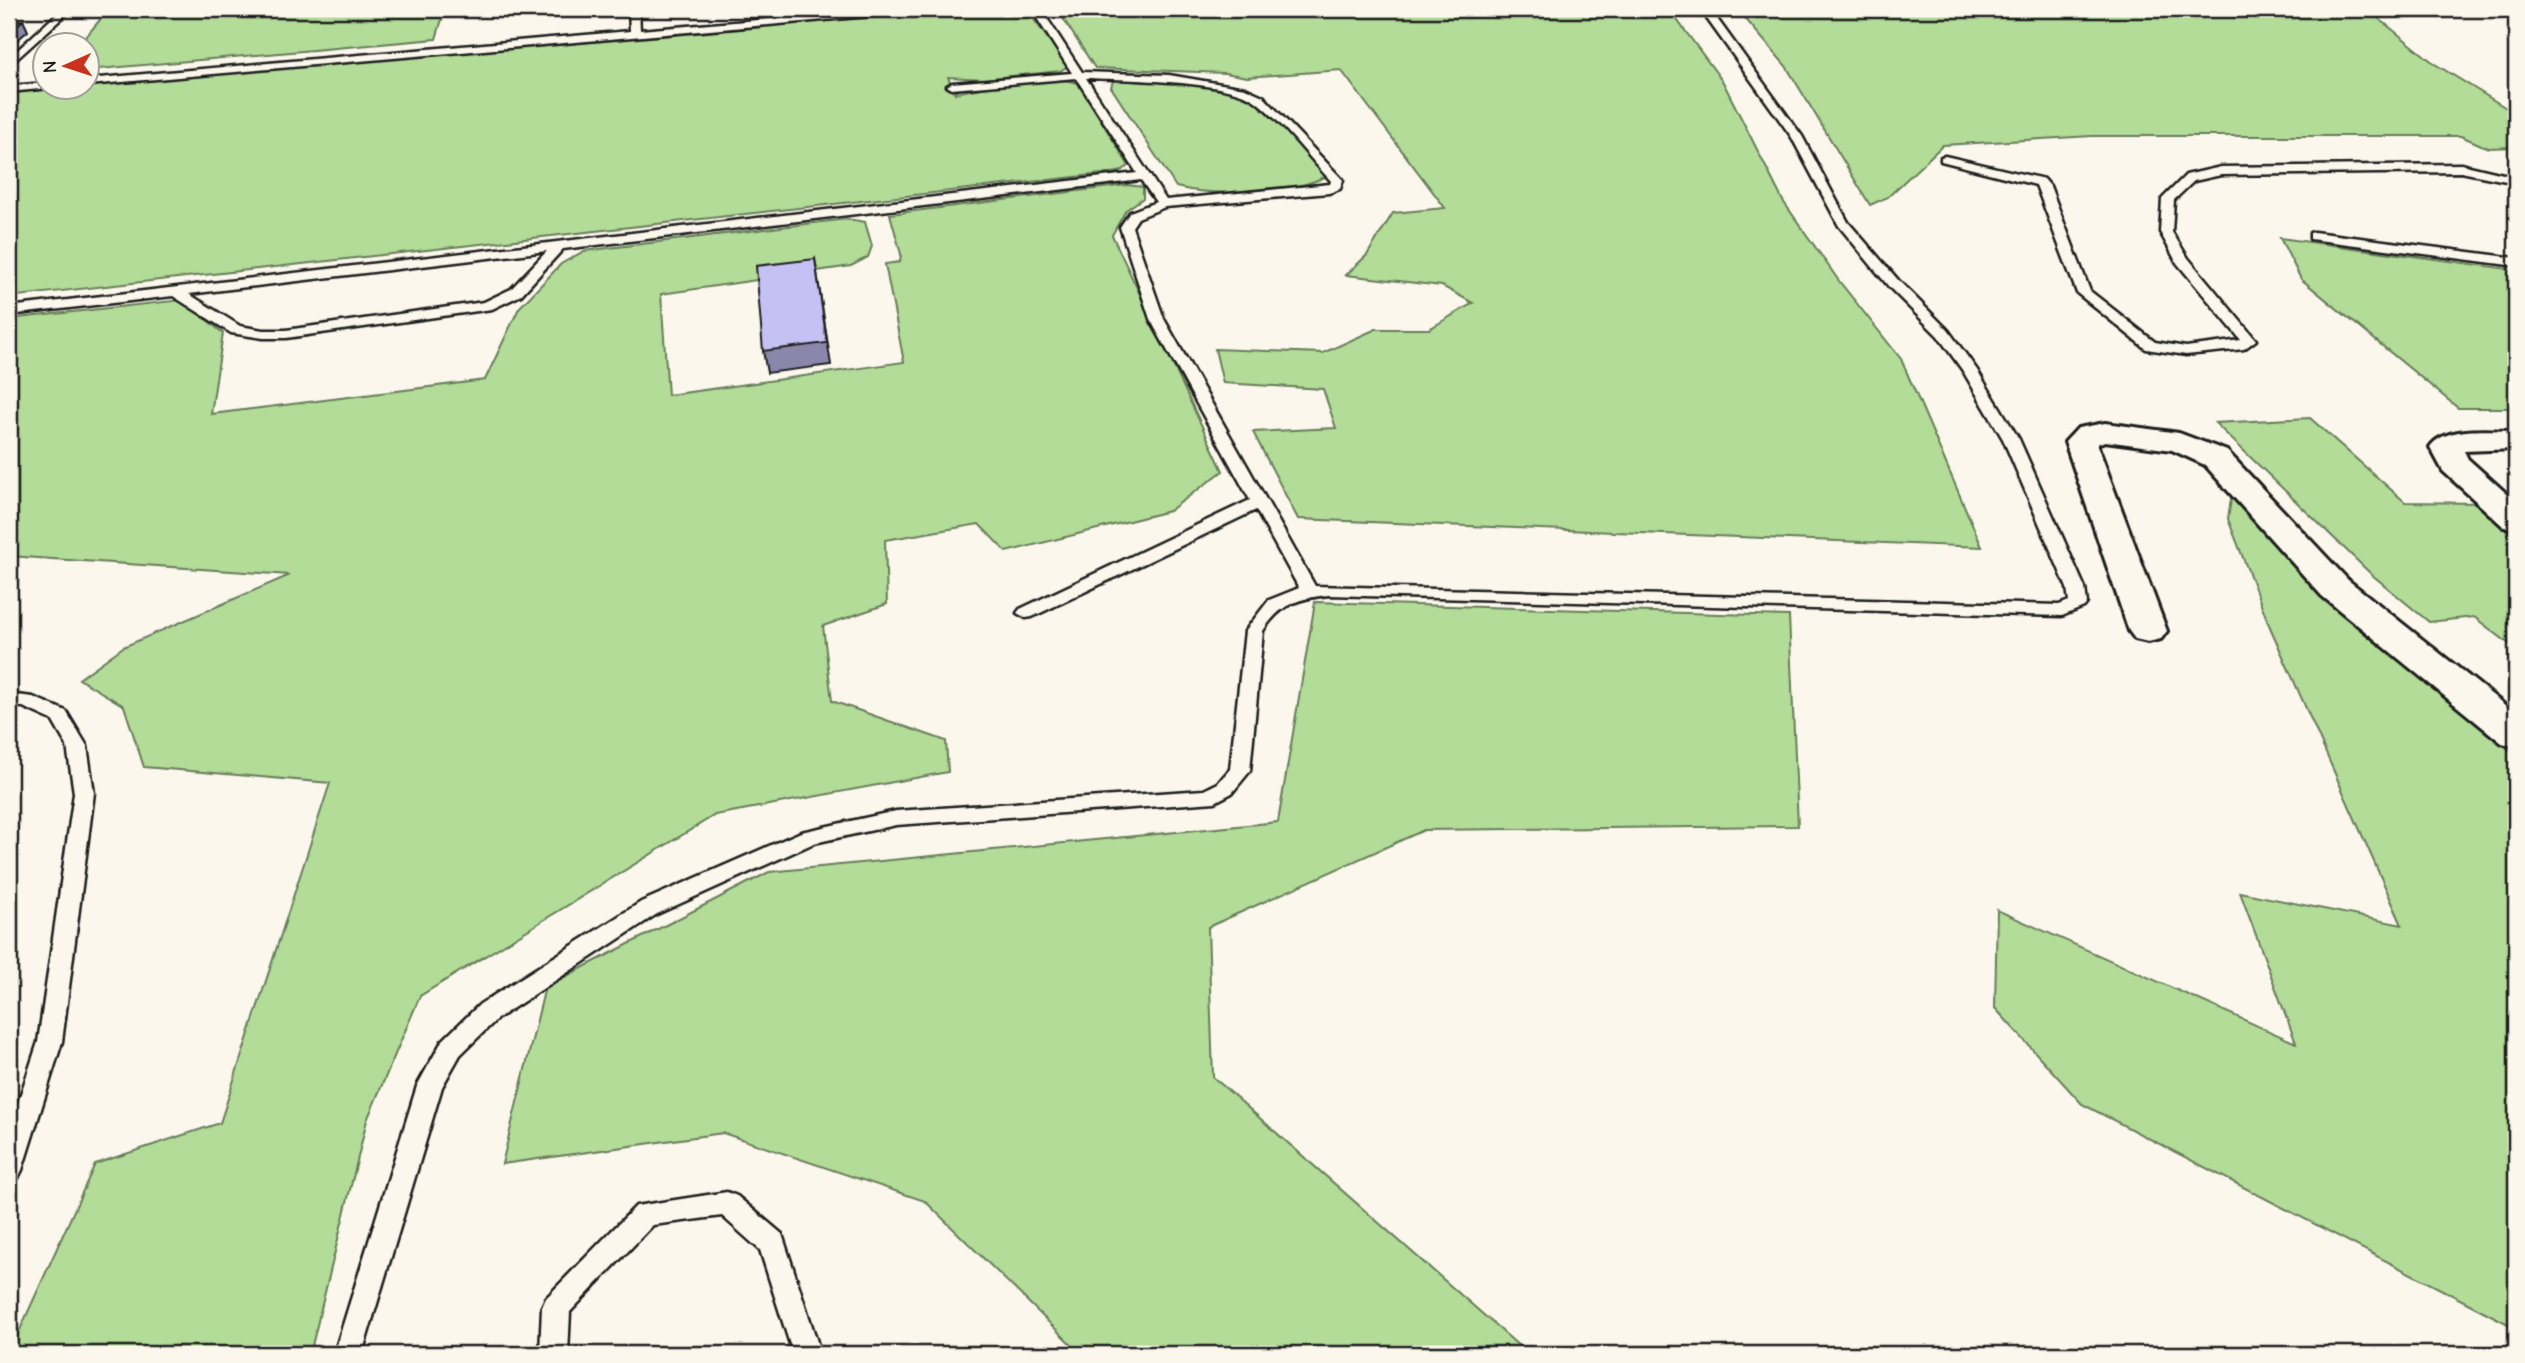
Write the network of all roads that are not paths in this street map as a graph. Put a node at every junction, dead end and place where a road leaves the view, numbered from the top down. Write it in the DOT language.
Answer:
graph roads {
  1 [pos="67,9"];
  2 [pos="634,9"];
  3 [pos="915,9"];
  4 [pos="1036,9"];
  5 [pos="1705,9"];
  6 [pos="635,32"];
  7 [pos="9,63"];
  8 [pos="1080,75"];
  9 [pos="102,81"];
  10 [pos="952,86"];
  11 [pos="32,87"];
  12 [pos="9,89"];
  13 [pos="1945,159"];
  14 [pos="1145,176"];
  15 [pos="2516,180"];
  16 [pos="1163,204"];
  17 [pos="2314,236"];
  18 [pos="558,247"];
  19 [pos="2516,262"];
  20 [pos="177,292"];
  21 [pos="9,311"];
  22 [pos="2516,440"];
  23 [pos="1260,502"];
  24 [pos="2516,520"];
  25 [pos="1309,591"];
  26 [pos="1026,613"];
  27 [pos="2148,631"];
  28 [pos="9,700"];
  29 [pos="2516,734"];
  30 [pos="9,1170"];
  31 [pos="348,1354"];
  32 [pos="554,1354"];
  33 [pos="807,1354"];
  1 -- 7 [label="lane"];
  2 -- 6 [label="lane"];
  3 -- 6 [label="lane"];
  4 -- 8 [label="lane"];
  5 -- 25 [label="lane"];
  6 -- 9 [label="lane"];
  8 -- 10 [label="lane"];
  8 -- 14 [label="lane"];
  8 -- 16 [label="lane"];
  11 -- 12 [label="lane"];
  13 -- 15 [label="lane"];
  14 -- 16 [label="lane"];
  14 -- 18 [label="lane"];
  16 -- 23 [label="lane"];
  17 -- 19 [label="lane"];
  18 -- 20 [label="lane"];
  18 -- 20 [label="lane"];
  20 -- 21 [label="lane"];
  22 -- 24 [label="street"];
  23 -- 25 [label="lane"];
  23 -- 26 [label="lane"];
  25 -- 31 [label="lane"];
  27 -- 29 [label="street"];
  28 -- 30 [label="lane"];
  32 -- 33 [label="lane"];
}
